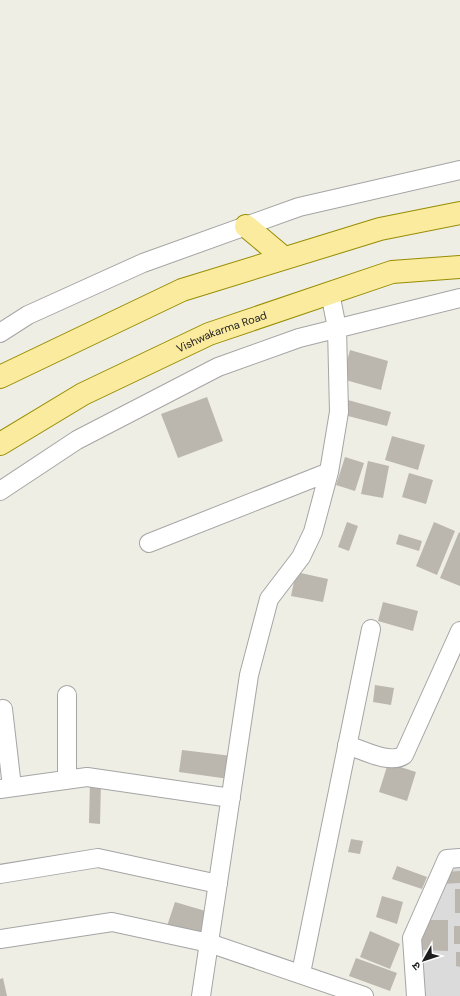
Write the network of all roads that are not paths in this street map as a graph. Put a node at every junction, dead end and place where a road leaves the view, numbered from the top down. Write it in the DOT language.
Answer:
graph roads {
  1 [pos="460,170"];
  2 [pos="460,213"];
  3 [pos="246,226"];
  4 [pos="284,258"];
  5 [pos="460,267"];
  6 [pos="330,293"];
  7 [pos="460,298"];
  8 [pos="337,328"];
  9 [pos="0,334"];
  10 [pos="0,377"];
  11 [pos="0,444"];
  12 [pos="329,472"];
  13 [pos="0,491"];
  14 [pos="149,543"];
  15 [pos="371,629"];
  16 [pos="460,631"];
  17 [pos="67,695"];
  18 [pos="3,710"];
  19 [pos="347,745"];
  20 [pos="67,779"];
  21 [pos="6,788"];
  22 [pos="230,798"];
  23 [pos="460,858"];
  24 [pos="0,874"];
  25 [pos="218,884"];
  26 [pos="0,939"];
  27 [pos="209,943"];
  28 [pos="301,974"];
  29 [pos="201,996"];
  30 [pos="364,996"];
  31 [pos="416,996"];
  1 -- 3 [label="street"];
  2 -- 4 [label="main road"];
  3 -- 4 [label="main road"];
  3 -- 9 [label="street"];
  4 -- 10 [label="main road"];
  5 -- 6 [label="main road, Vishwakarma Road"];
  6 -- 8 [label="street"];
  6 -- 11 [label="main road, Vishwakarma Road"];
  7 -- 8 [label="street"];
  8 -- 12 [label="street"];
  8 -- 13 [label="street"];
  12 -- 14 [label="street"];
  12 -- 22 [label="street"];
  15 -- 19 [label="street"];
  16 -- 19 [label="street"];
  17 -- 20 [label="street"];
  18 -- 21 [label="street"];
  19 -- 28 [label="street"];
  20 -- 21 [label="street"];
  20 -- 22 [label="street"];
  22 -- 25 [label="street"];
  23 -- 31 [label="street"];
  24 -- 25 [label="street"];
  25 -- 27 [label="street"];
  26 -- 27 [label="street"];
  27 -- 28 [label="street"];
  27 -- 29 [label="street"];
  28 -- 30 [label="street"];
}
